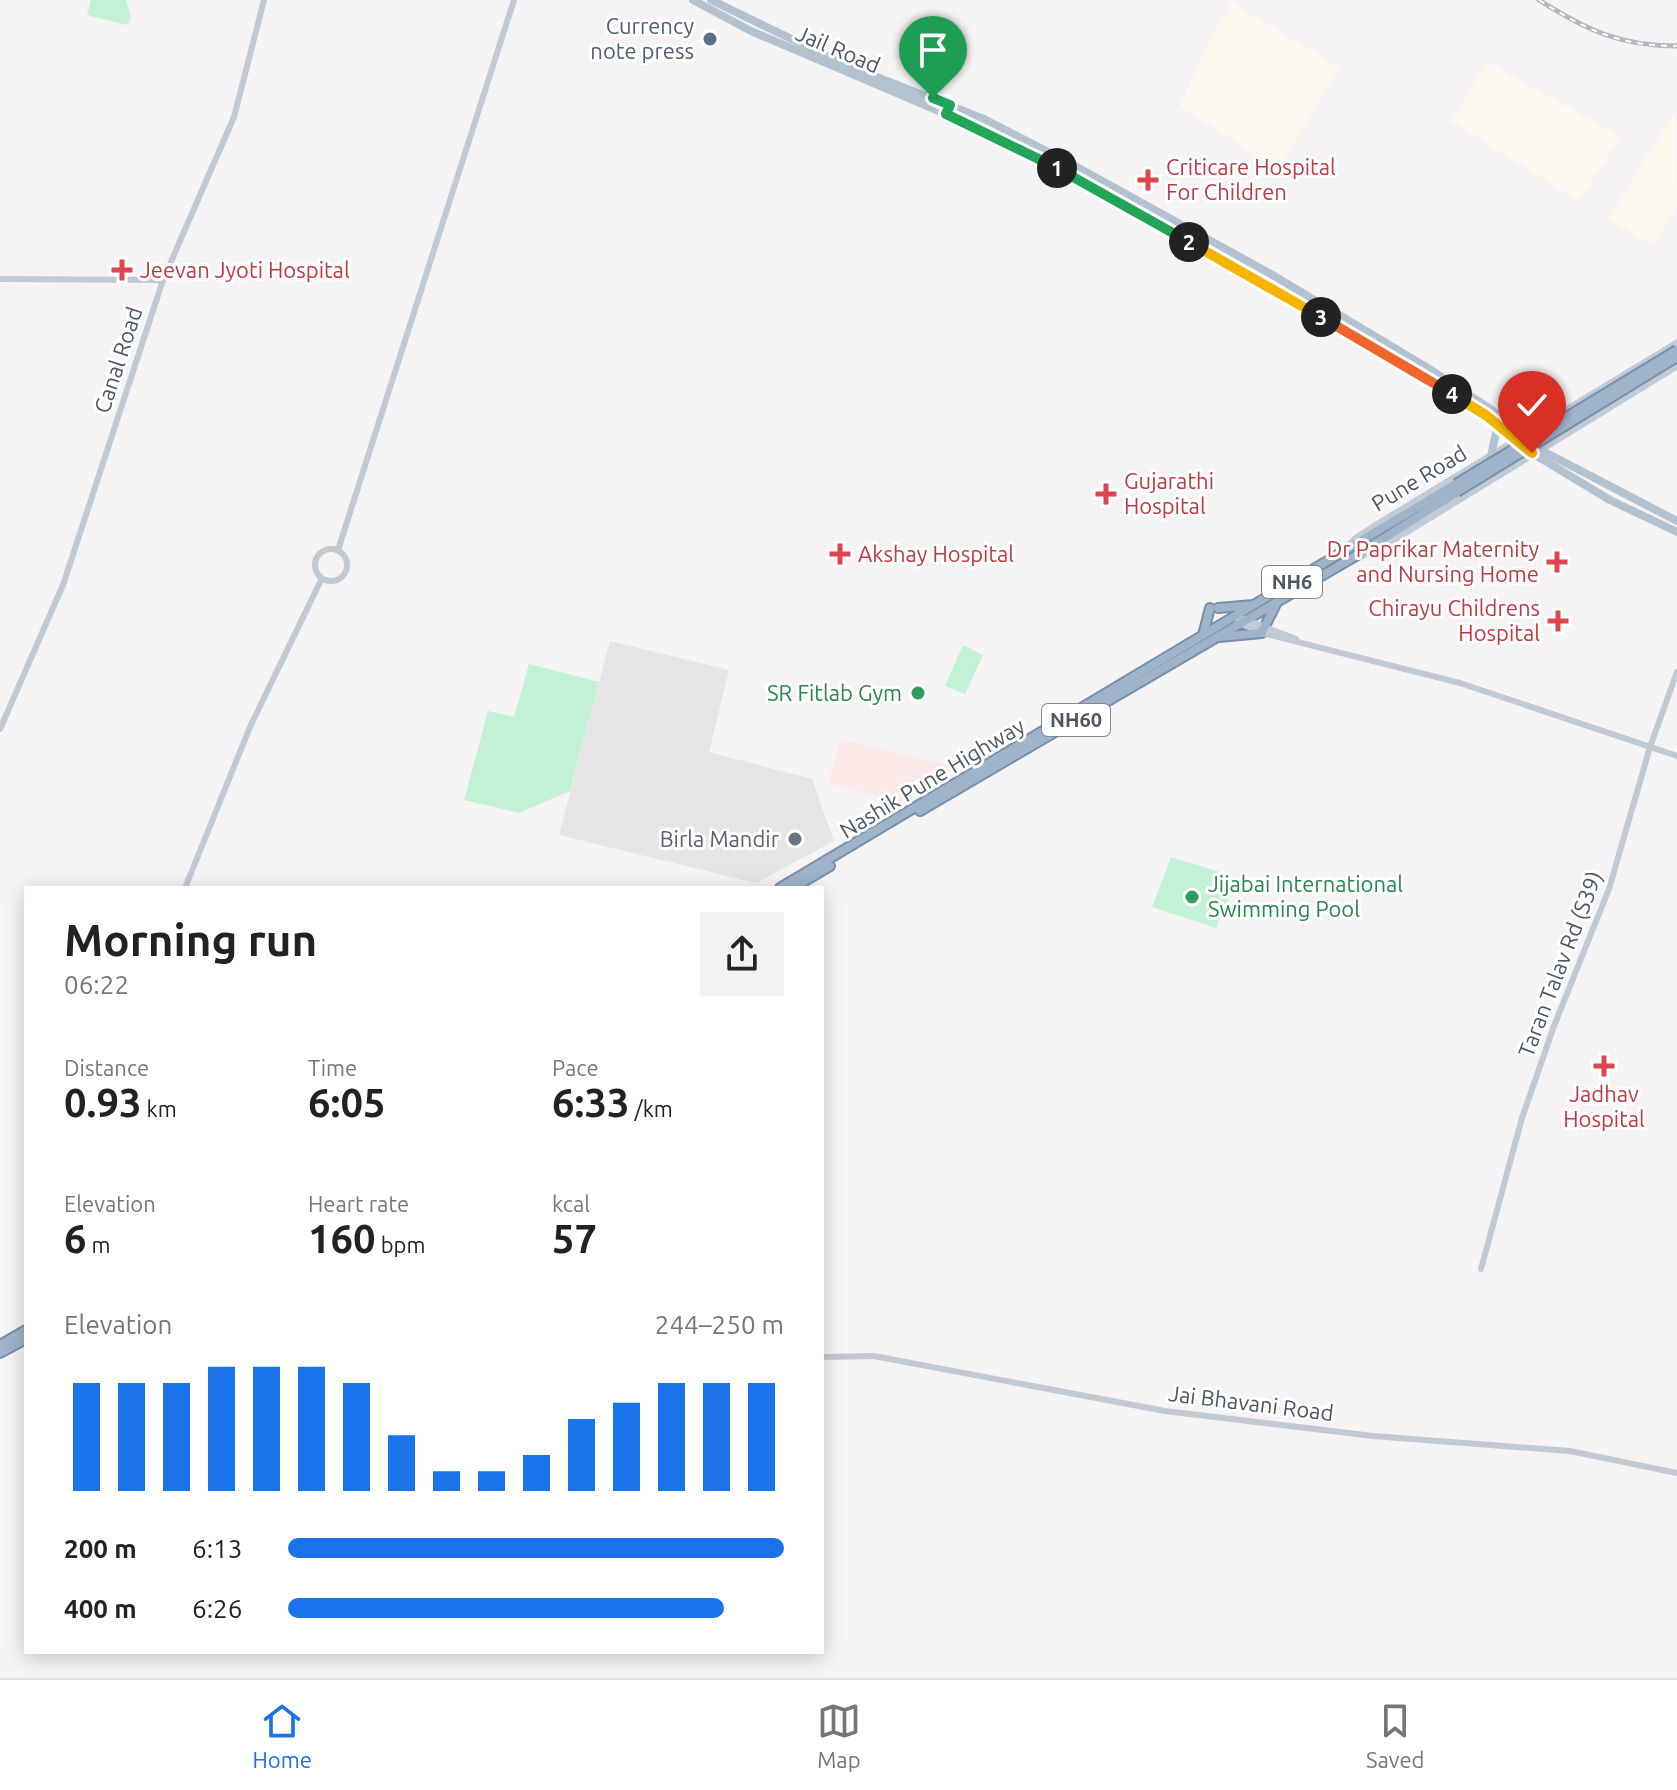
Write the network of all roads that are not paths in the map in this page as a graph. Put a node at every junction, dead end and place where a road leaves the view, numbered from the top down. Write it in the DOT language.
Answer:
graph roads {
  1 [pos="264,0"];
  2 [pos="514,0"];
  3 [pos="693,0"];
  4 [pos="711,0"];
  5 [pos="948,109"];
  6 [pos="0,279"];
  7 [pos="163,280"];
  8 [pos="1677,343"];
  9 [pos="1677,350"];
  10 [pos="1677,357"];
  11 [pos="1677,366"];
  12 [pos="1498,424"];
  13 [pos="1520,438"];
  14 [pos="1535,451"];
  15 [pos="1491,456"];
  16 [pos="1456,488"];
  17 [pos="1677,521"];
  18 [pos="1677,532"];
  19 [pos="338,550"];
  20 [pos="1348,550"];
  21 [pos="1359,554"];
  22 [pos="322,578"];
  23 [pos="1279,600"];
  24 [pos="1257,605"];
  25 [pos="1239,620"];
  26 [pos="1263,631"];
  27 [pos="1203,635"];
  28 [pos="1216,638"];
  29 [pos="1677,672"];
  30 [pos="0,729"];
  31 [pos="1650,747"];
  32 [pos="1677,756"];
  33 [pos="186,886"];
  34 [pos="783,886"];
  35 [pos="796,886"];
  36 [pos="1481,1269"];
  37 [pos="24,1331"];
  38 [pos="24,1340"];
  39 [pos="0,1345"];
  40 [pos="0,1353"];
  41 [pos="824,1357"];
  42 [pos="1677,1473"];
  1 -- 7 [label="street, Canal Road"];
  2 -- 19 [label="street"];
  3 -- 5 [label="main road, Jail Road"];
  4 -- 5 [label="main road"];
  5 -- 12 [label="main road, Jail Road"];
  5 -- 13 [label="main road, Jail Road"];
  6 -- 7 [label="street"];
  7 -- 30 [label="street, Canal Road"];
  8 -- 13 [label="main road, Pune Road"];
  9 -- 16 [label="highway, bridge"];
  10 -- 16 [label="highway, bridge"];
  11 -- 14 [label="main road"];
  12 -- 13 [label="main road, Jail Road"];
  12 -- 15 [label="main road"];
  13 -- 14 [label="main road, Jail Road"];
  13 -- 15 [label="main road, Pune Road"];
  14 -- 17 [label="main road, Jail Road"];
  14 -- 18 [label="main road, Jail Road"];
  14 -- 21 [label="main road"];
  15 -- 20 [label="main road, Pune Road"];
  16 -- 20 [label="highway, NH6"];
  16 -- 21 [label="highway, Nashik Pune Highway"];
  19 -- 22 [label="street"];
  19 -- 22 [label="street"];
  20 -- 24 [label="highway, Nashik Pune Highway / NH6"];
  21 -- 23 [label="highway, Nashik Pune Highway / NH60"];
  22 -- 33 [label="street"];
  23 -- 25 [label="highway, Nashik Pune Highway / NH60"];
  23 -- 26 [label="highway"];
  24 -- 25 [label="highway, Nashik Pune Highway / NH6"];
  24 -- 27 [label="highway"];
  25 -- 26 [label="street"];
  25 -- 27 [label="highway, Nashik Pune Highway / NH60"];
  25 -- 28 [label="highway, Nashik Pune Highway / NH60"];
  26 -- 28 [label="highway"];
  26 -- 31 [label="street"];
  27 -- 34 [label="highway, Nashik Pune Highway / NH60"];
  28 -- 35 [label="highway, Nashik Pune Highway / NH60"];
  29 -- 31 [label="street, Taran Talav Rd (S39)"];
  31 -- 32 [label="street"];
  31 -- 36 [label="street, Taran Talav Rd (S39)"];
  37 -- 39 [label="highway"];
  38 -- 40 [label="highway"];
  41 -- 42 [label="street, Jai Bhavani Road"];
}
